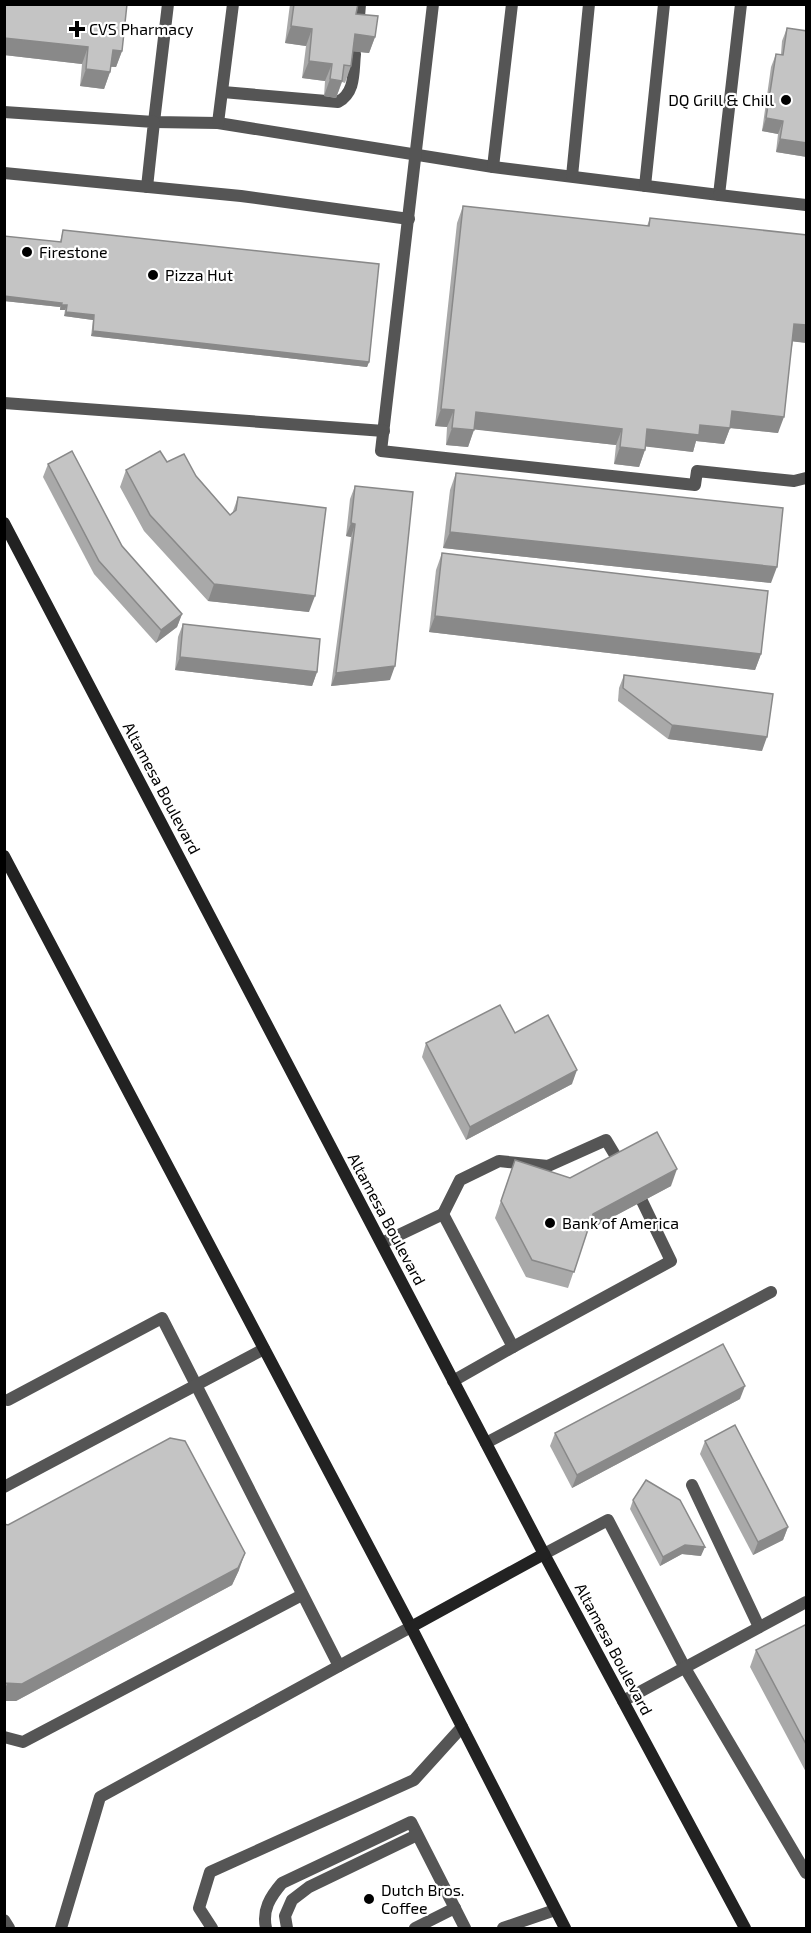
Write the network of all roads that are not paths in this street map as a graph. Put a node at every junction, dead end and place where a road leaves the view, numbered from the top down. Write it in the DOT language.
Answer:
graph roads {
  1 [pos="168,4"];
  2 [pos="233,4"];
  3 [pos="433,4"];
  4 [pos="512,4"];
  5 [pos="589,4"];
  6 [pos="664,4"];
  7 [pos="741,4"];
  8 [pos="355,54"];
  9 [pos="223,92"];
  10 [pos="4,112"];
  11 [pos="154,122"];
  12 [pos="218,123"];
  13 [pos="417,155"];
  14 [pos="493,167"];
  15 [pos="4,173"];
  16 [pos="572,176"];
  17 [pos="645,186"];
  18 [pos="147,187"];
  19 [pos="719,195"];
  20 [pos="807,205"];
  21 [pos="408,219"];
  22 [pos="4,403"];
  23 [pos="384,431"];
  24 [pos="807,478"];
  25 [pos="4,523"];
  26 [pos="5,857"];
  27 [pos="621,1164"];
  28 [pos="642,1201"];
  29 [pos="443,1214"];
  30 [pos="382,1243"];
  31 [pos="771,1292"];
  32 [pos="513,1347"];
  33 [pos="264,1349"];
  34 [pos="453,1381"];
  35 [pos="197,1385"];
  36 [pos="8,1400"];
  37 [pos="486,1443"];
  38 [pos="692,1485"];
  39 [pos="4,1487"];
  40 [pos="544,1554"];
  41 [pos="302,1595"];
  42 [pos="807,1602"];
  43 [pos="411,1627"];
  44 [pos="759,1628"];
  45 [pos="339,1666"];
  46 [pos="686,1668"];
  47 [pos="623,1701"];
  48 [pos="462,1727"];
  49 [pos="4,1737"];
  50 [pos="417,1835"];
  51 [pos="807,1873"];
  52 [pos="455,1908"];
  53 [pos="555,1910"];
  54 [pos="4,1920"];
  55 [pos="9,1929"];
  56 [pos="61,1929"];
  57 [pos="212,1929"];
  58 [pos="266,1929"];
  59 [pos="286,1929"];
  60 [pos="415,1929"];
  61 [pos="465,1929"];
  62 [pos="503,1929"];
  63 [pos="565,1929"];
  64 [pos="745,1929"];
  1 -- 11 [label="lane"];
  2 -- 9 [label="lane"];
  3 -- 13 [label="lane"];
  4 -- 14 [label="lane"];
  5 -- 16 [label="lane"];
  6 -- 17 [label="lane"];
  7 -- 19 [label="lane"];
  8 -- 9 [label="lane"];
  9 -- 12 [label="lane"];
  10 -- 11 [label="lane"];
  11 -- 12 [label="lane"];
  11 -- 18 [label="lane"];
  12 -- 13 [label="lane"];
  13 -- 14 [label="lane"];
  13 -- 21 [label="lane"];
  14 -- 16 [label="lane"];
  15 -- 18 [label="lane"];
  16 -- 17 [label="lane"];
  17 -- 19 [label="lane"];
  18 -- 21 [label="lane"];
  19 -- 20 [label="lane"];
  21 -- 23 [label="lane"];
  22 -- 23 [label="lane"];
  23 -- 24 [label="lane"];
  25 -- 30 [label="main road, Altamesa Boulevard"];
  26 -- 33 [label="main road"];
  27 -- 29 [label="lane"];
  28 -- 32 [label="lane"];
  29 -- 30 [label="lane"];
  29 -- 32 [label="lane"];
  30 -- 34 [label="main road, Altamesa Boulevard"];
  31 -- 37 [label="lane"];
  32 -- 34 [label="lane"];
  33 -- 35 [label="lane"];
  33 -- 43 [label="main road"];
  34 -- 37 [label="main road, Altamesa Boulevard"];
  35 -- 36 [label="lane"];
  35 -- 39 [label="lane"];
  35 -- 41 [label="lane"];
  37 -- 40 [label="main road, Altamesa Boulevard"];
  38 -- 44 [label="lane"];
  40 -- 43 [label="main road"];
  40 -- 46 [label="lane"];
  40 -- 47 [label="main road, Altamesa Boulevard"];
  41 -- 45 [label="lane"];
  41 -- 49 [label="lane"];
  42 -- 44 [label="lane"];
  43 -- 45 [label="lane"];
  43 -- 48 [label="main road"];
  44 -- 46 [label="lane"];
  45 -- 56 [label="lane"];
  46 -- 47 [label="lane"];
  46 -- 51 [label="lane"];
  47 -- 64 [label="main road, Altamesa Boulevard"];
  48 -- 53 [label="main road"];
  48 -- 57 [label="lane"];
  50 -- 52 [label="lane"];
  50 -- 58 [label="lane"];
  50 -- 59 [label="lane"];
  52 -- 60 [label="lane"];
  52 -- 61 [label="lane"];
  53 -- 62 [label="lane"];
  53 -- 63 [label="main road"];
  54 -- 55 [label="lane"];
}
